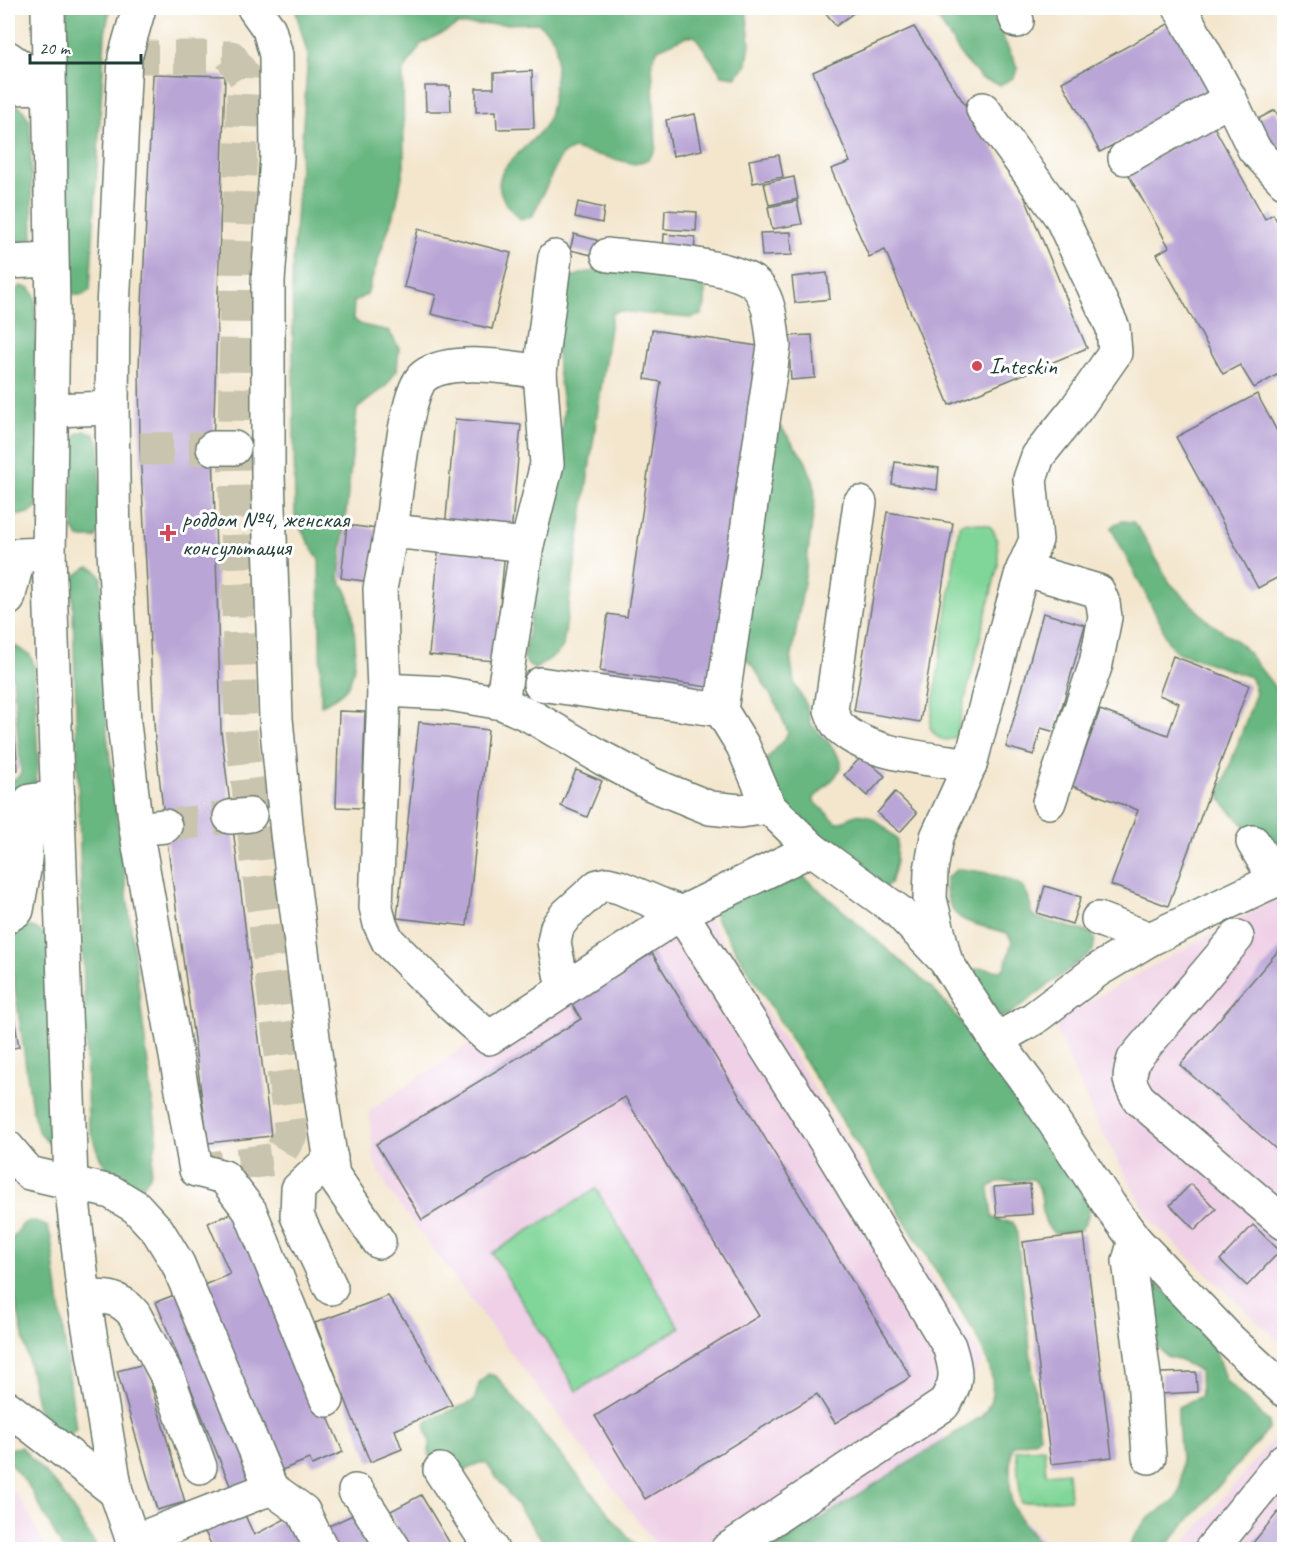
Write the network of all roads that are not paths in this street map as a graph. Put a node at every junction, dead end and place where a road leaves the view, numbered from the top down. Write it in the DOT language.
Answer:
graph roads {
  1 [pos="48,8"];
  2 [pos="139,8"];
  3 [pos="254,8"];
  4 [pos="1180,8"];
  5 [pos="8,58"];
  6 [pos="49,87"];
  7 [pos="8,88"];
  8 [pos="1230,99"];
  9 [pos="983,109"];
  10 [pos="1125,158"];
  11 [pos="1284,181"];
  12 [pos="608,255"];
  13 [pos="555,257"];
  14 [pos="51,260"];
  15 [pos="8,262"];
  16 [pos="540,372"];
  17 [pos="112,408"];
  18 [pos="51,410"];
  19 [pos="860,503"];
  20 [pos="391,531"];
  21 [pos="527,545"];
  22 [pos="25,555"];
  23 [pos="1023,569"];
  24 [pos="8,599"];
  25 [pos="540,684"];
  26 [pos="384,690"];
  27 [pos="502,703"];
  28 [pos="721,710"];
  29 [pos="970,765"];
  30 [pos="58,797"];
  31 [pos="1049,802"];
  32 [pos="769,807"];
  33 [pos="1253,842"];
  34 [pos="812,849"];
  35 [pos="24,870"];
  36 [pos="1280,878"];
  37 [pos="681,913"];
  38 [pos="8,916"];
  39 [pos="1098,919"];
  40 [pos="63,932"];
  41 [pos="1237,937"];
  42 [pos="1150,939"];
  43 [pos="945,960"];
  44 [pos="563,989"];
  45 [pos="996,1040"];
  46 [pos="8,1148"];
  47 [pos="331,1158"];
  48 [pos="71,1182"];
  49 [pos="1284,1223"];
  50 [pos="1135,1240"];
  51 [pos="379,1242"];
  52 [pos="331,1288"];
  53 [pos="84,1298"];
  54 [pos="1284,1390"];
  55 [pos="327,1400"];
  56 [pos="8,1408"];
  57 [pos="1149,1457"];
  58 [pos="1284,1460"];
  59 [pos="200,1467"];
  60 [pos="440,1470"];
  61 [pos="271,1488"];
  62 [pos="355,1491"];
  63 [pos="116,1492"];
  64 [pos="134,1546"];
  65 [pos="322,1550"];
  66 [pos="395,1550"];
  67 [pos="492,1550"];
  68 [pos="728,1550"];
  69 [pos="1211,1550"];
  1 -- 6 [label="street"];
  2 -- 17 [label="street"];
  3 -- 47 [label="street"];
  4 -- 8 [label="street"];
  5 -- 6 [label="street"];
  6 -- 7 [label="street"];
  6 -- 14 [label="street"];
  8 -- 10 [label="street"];
  8 -- 11 [label="street"];
  9 -- 23 [label="street"];
  12 -- 28 [label="street"];
  13 -- 16 [label="street"];
  14 -- 15 [label="street"];
  14 -- 18 [label="street"];
  16 -- 20 [label="street"];
  16 -- 21 [label="street"];
  17 -- 18 [label="street"];
  17 -- 55 [label="street"];
  18 -- 22 [label="street"];
  19 -- 29 [label="street"];
  20 -- 21 [label="street"];
  20 -- 26 [label="street"];
  21 -- 27 [label="street"];
  22 -- 24 [label="street"];
  22 -- 30 [label="street"];
  23 -- 29 [label="street"];
  23 -- 31 [label="street"];
  25 -- 28 [label="street"];
  26 -- 27 [label="street"];
  26 -- 44 [label="street"];
  27 -- 32 [label="street"];
  28 -- 32 [label="street"];
  29 -- 43 [label="street"];
  30 -- 35 [label="street"];
  30 -- 40 [label="street"];
  32 -- 34 [label="street"];
  33 -- 36 [label="street"];
  34 -- 37 [label="street"];
  34 -- 43 [label="street"];
  35 -- 38 [label="street"];
  35 -- 40 [label="street"];
  36 -- 42 [label="street"];
  37 -- 44 [label="street"];
  37 -- 44 [label="street"];
  37 -- 68 [label="street"];
  39 -- 42 [label="street"];
  40 -- 48 [label="street"];
  41 -- 49 [label="street"];
  42 -- 45 [label="street"];
  43 -- 45 [label="street"];
  45 -- 50 [label="street"];
  46 -- 48 [label="street"];
  47 -- 51 [label="street"];
  47 -- 52 [label="street"];
  48 -- 53 [label="street"];
  48 -- 61 [label="street"];
  50 -- 54 [label="street"];
  50 -- 57 [label="street"];
  53 -- 59 [label="street"];
  53 -- 63 [label="street"];
  56 -- 63 [label="street"];
  58 -- 69 [label="street"];
  60 -- 67 [label="street"];
  61 -- 64 [label="street"];
  61 -- 65 [label="street"];
  62 -- 66 [label="street"];
  63 -- 64 [label="street"];
}
